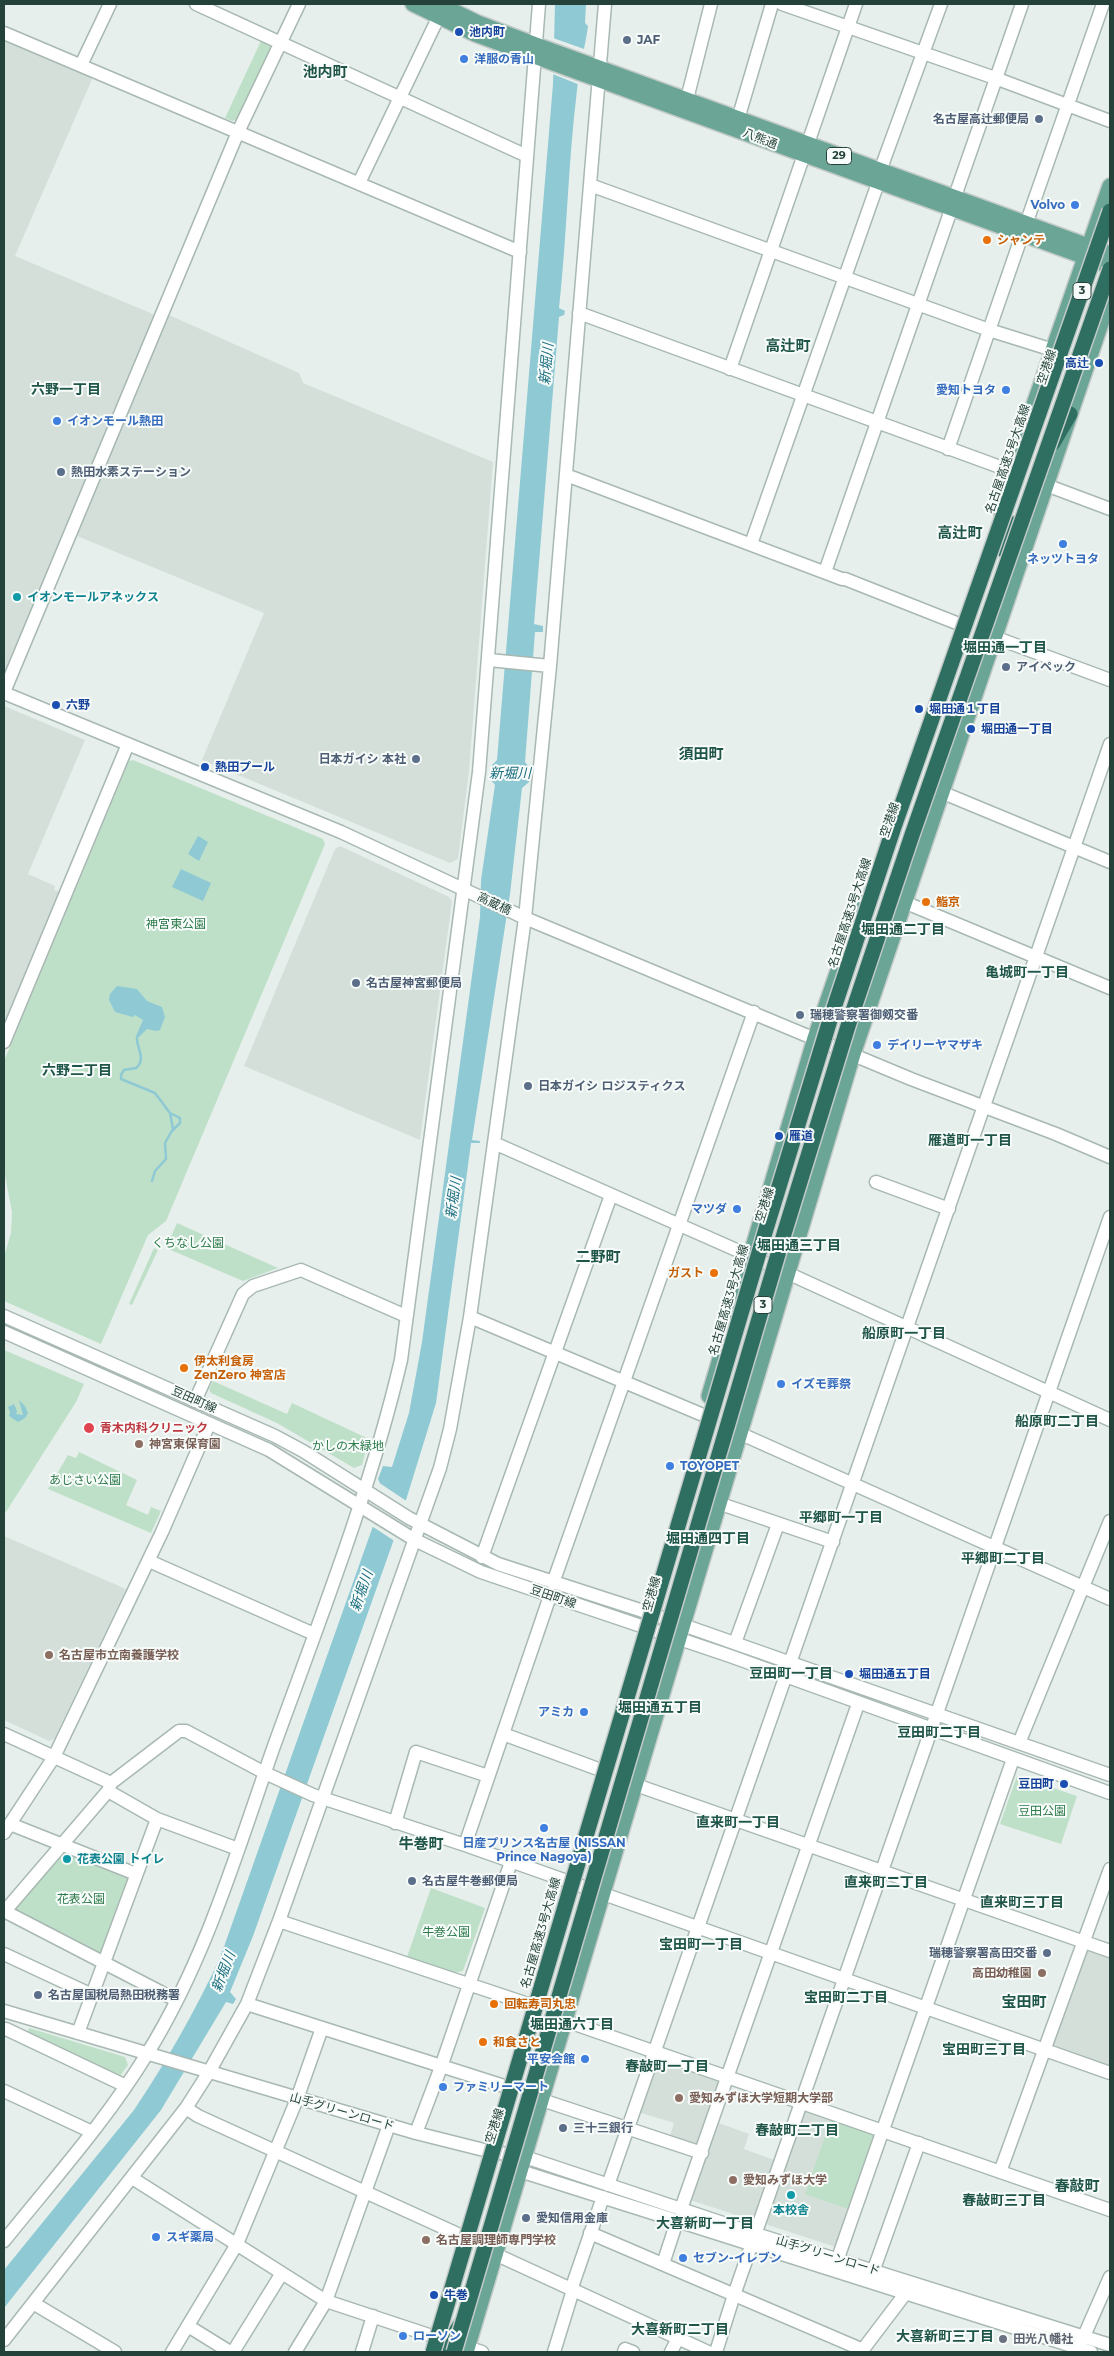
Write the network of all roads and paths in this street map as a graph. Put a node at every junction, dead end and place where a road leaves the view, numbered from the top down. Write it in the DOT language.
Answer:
graph roads {
  1 [pos="110,4"];
  2 [pos="196,4"];
  3 [pos="300,4"];
  4 [pos="413,4"];
  5 [pos="539,4"];
  6 [pos="605,4"];
  7 [pos="712,4"];
  8 [pos="772,4"];
  9 [pos="782,4"];
  10 [pos="856,4"];
  11 [pos="940,4"];
  12 [pos="1022,4"];
  13 [pos="1103,4"];
  14 [pos="439,10"];
  15 [pos="848,27"];
  16 [pos="4,33"];
  17 [pos="281,43"];
  18 [pos="540,52"];
  19 [pos="922,54"];
  20 [pos="81,66"];
  21 [pos="594,72"];
  22 [pos="995,78"];
  23 [pos="400,97"];
  24 [pos="687,99"];
  25 [pos="1067,106"];
  26 [pos="738,119"];
  27 [pos="1110,121"];
  28 [pos="238,132"];
  29 [pos="806,150"];
  30 [pos="527,156"];
  31 [pos="879,177"];
  32 [pos="359,183"];
  33 [pos="590,185"];
  34 [pos="1110,186"];
  35 [pos="952,204"];
  36 [pos="1110,211"];
  37 [pos="1024,230"];
  38 [pos="1110,237"];
  39 [pos="771,251"];
  40 [pos="520,252"];
  41 [pos="1087,252"];
  42 [pos="1110,254"];
  43 [pos="1110,268"];
  44 [pos="844,277"];
  45 [pos="1110,297"];
  46 [pos="919,304"];
  47 [pos="579,313"];
  48 [pos="989,330"];
  49 [pos="1053,350"];
  50 [pos="730,369"];
  51 [pos="1055,371"];
  52 [pos="803,396"];
  53 [pos="1070,414"];
  54 [pos="876,422"];
  55 [pos="948,449"];
  56 [pos="1010,471"];
  57 [pos="566,476"];
  58 [pos="1046,485"];
  59 [pos="1110,508"];
  60 [pos="751,544"];
  61 [pos="825,572"];
  62 [pos="959,624"];
  63 [pos="994,637"];
  64 [pos="493,661"];
  65 [pos="545,666"];
  66 [pos="1110,680"];
  67 [pos="4,692"];
  68 [pos="128,744"];
  69 [pos="1110,744"];
  70 [pos="940,792"];
  71 [pos="1074,848"];
  72 [pos="1110,862"];
  73 [pos="468,891"];
  74 [pos="904,902"];
  75 [pos="521,916"];
  76 [pos="1036,957"];
  77 [pos="1110,988"];
  78 [pos="754,1012"];
  79 [pos="815,1038"];
  80 [pos="4,1042"];
  81 [pos="853,1054"];
  82 [pos="984,1107"];
  83 [pos="494,1143"];
  84 [pos="1110,1157"];
  85 [pos="876,1182"];
  86 [pos="611,1195"];
  87 [pos="948,1209"];
  88 [pos="1110,1218"];
  89 [pos="680,1225"];
  90 [pos="784,1234"];
  91 [pos="750,1256"];
  92 [pos="786,1274"];
  93 [pos="4,1316"];
  94 [pos="406,1316"];
  95 [pos="470,1317"];
  96 [pos="907,1329"];
  97 [pos="4,1332"];
  98 [pos="556,1353"];
  99 [pos="625,1383"];
  100 [pos="718,1392"];
  101 [pos="1049,1392"];
  102 [pos="196,1401"];
  103 [pos="703,1415"];
  104 [pos="1110,1420"];
  105 [pos="209,1424"];
  106 [pos="739,1433"];
  107 [pos="854,1484"];
  108 [pos="371,1494"];
  109 [pos="718,1503"];
  110 [pos="366,1508"];
  111 [pos="1110,1521"];
  112 [pos="778,1524"];
  113 [pos="420,1525"];
  114 [pos="415,1540"];
  115 [pos="832,1542"];
  116 [pos="995,1547"];
  117 [pos="482,1557"];
  118 [pos="149,1560"];
  119 [pos="553,1583"];
  120 [pos="1082,1586"];
  121 [pos="550,1596"];
  122 [pos="1110,1599"];
  123 [pos="646,1612"];
  124 [pos="684,1625"];
  125 [pos="642,1627"];
  126 [pos="314,1634"];
  127 [pos="679,1640"];
  128 [pos="734,1643"];
  129 [pos="790,1662"];
  130 [pos="785,1678"];
  131 [pos="858,1704"];
  132 [pos="936,1714"];
  133 [pos="931,1730"];
  134 [pos="4,1734"];
  135 [pos="502,1734"];
  136 [pos="1019,1743"];
  137 [pos="54,1757"];
  138 [pos="1012,1759"];
  139 [pos="598,1769"];
  140 [pos="1110,1775"];
  141 [pos="271,1776"];
  142 [pos="488,1776"];
  143 [pos="636,1785"];
  144 [pos="110,1787"];
  145 [pos="1110,1793"];
  146 [pos="318,1797"];
  147 [pos="157,1819"];
  148 [pos="735,1820"];
  149 [pos="395,1823"];
  150 [pos="7,1828"];
  151 [pos="62,1844"];
  152 [pos="465,1845"];
  153 [pos="809,1845"];
  154 [pos="238,1850"];
  155 [pos="510,1862"];
  156 [pos="1110,1869"];
  157 [pos="882,1871"];
  158 [pos="136,1874"];
  159 [pos="566,1881"];
  160 [pos="602,1895"];
  161 [pos="964,1900"];
  162 [pos="4,1911"];
  163 [pos="279,1921"];
  164 [pos="697,1928"];
  165 [pos="1084,1942"];
  166 [pos="1110,1951"];
  167 [pos="4,1954"];
  168 [pos="771,1954"];
  169 [pos="104,1962"];
  170 [pos="844,1980"];
  171 [pos="469,1986"];
  172 [pos="92,1995"];
  173 [pos="176,2000"];
  174 [pos="247,2004"];
  175 [pos="531,2005"];
  176 [pos="926,2008"];
  177 [pos="9,2012"];
  178 [pos="566,2021"];
  179 [pos="322,2028"];
  180 [pos="5,2031"];
  181 [pos="78,2033"];
  182 [pos="1044,2050"];
  183 [pos="656,2052"];
  184 [pos="152,2055"];
  185 [pos="441,2067"];
  186 [pos="203,2071"];
  187 [pos="1110,2072"];
  188 [pos="729,2077"];
  189 [pos="126,2086"];
  190 [pos="507,2087"];
  191 [pos="4,2091"];
  192 [pos="297,2099"];
  193 [pos="542,2100"];
  194 [pos="802,2102"];
  195 [pos="501,2106"];
  196 [pos="186,2108"];
  197 [pos="389,2126"];
  198 [pos="628,2129"];
  199 [pos="883,2131"];
  200 [pos="92,2132"];
  201 [pos="416,2133"];
  202 [pos="919,2144"];
  203 [pos="488,2151"];
  204 [pos="276,2152"];
  205 [pos="702,2153"];
  206 [pos="523,2164"];
  207 [pos="1000,2172"];
  208 [pos="132,2178"];
  209 [pos="606,2191"];
  210 [pos="366,2192"];
  211 [pos="1110,2210"];
  212 [pos="679,2215"];
  213 [pos="590,2233"];
  214 [pos="462,2236"];
  215 [pos="754,2240"];
  216 [pos="4,2241"];
  217 [pos="237,2244"];
  218 [pos="495,2254"];
  219 [pos="838,2258"];
  220 [pos="663,2264"];
  221 [pos="874,2270"];
  222 [pos="282,2272"];
  223 [pos="1110,2277"];
  224 [pos="573,2290"];
  225 [pos="905,2294"];
  226 [pos="734,2295"];
  227 [pos="326,2301"];
  228 [pos="33,2303"];
  229 [pos="373,2316"];
  230 [pos="463,2321"];
  231 [pos="188,2326"];
  232 [pos="432,2336"];
  233 [pos="678,2338"];
  234 [pos="4,2340"];
  235 [pos="1110,2344"];
  236 [pos="1083,2347"];
  237 [pos="462,2350"];
  238 [pos="862,2351"];
  239 [pos="115,2352"];
  240 [pos="172,2352"];
  241 [pos="231,2352"];
  242 [pos="295,2352"];
  243 [pos="362,2352"];
  244 [pos="427,2352"];
  245 [pos="433,2352"];
  246 [pos="446,2352"];
  247 [pos="482,2352"];
  248 [pos="554,2352"];
  249 [pos="624,2352"];
  250 [pos="632,2352"];
  251 [pos="671,2352"];
  252 [pos="708,2352"];
  253 [pos="716,2352"];
  1 -- 20 [label="street"];
  2 -- 17 [label="street"];
  3 -- 17 [label="street"];
  4 -- 14 [label="main road, 八熊通 / 29"];
  5 -- 18 [label="street"];
  6 -- 21 [label="street"];
  7 -- 24 [label="street"];
  8 -- 26 [label="street"];
  9 -- 15 [label="street"];
  10 -- 15 [label="street"];
  11 -- 19 [label="street"];
  12 -- 22 [label="street"];
  13 -- 25 [label="street"];
  14 -- 18 [label="main road, 八熊通 / 29"];
  14 -- 23 [label="street"];
  15 -- 19 [label="street"];
  15 -- 29 [label="street"];
  16 -- 20 [label="street"];
  17 -- 23 [label="street"];
  17 -- 28 [label="street"];
  18 -- 21 [label="main road, 八熊通 / 29"];
  18 -- 30 [label="street"];
  19 -- 22 [label="street"];
  19 -- 31 [label="street"];
  20 -- 28 [label="street"];
  21 -- 24 [label="main road, 八熊通 / 29"];
  21 -- 29 [label="main road, 八熊通 / 29"];
  21 -- 33 [label="street"];
  22 -- 25 [label="street"];
  22 -- 35 [label="street"];
  23 -- 30 [label="street"];
  23 -- 32 [label="street"];
  24 -- 26 [label="main road, 八熊通 / 29"];
  25 -- 27 [label="street"];
  25 -- 37 [label="street"];
  26 -- 29 [label="main road, 八熊通 / 29"];
  28 -- 32 [label="street"];
  28 -- 67 [label="street"];
  29 -- 31 [label="main road, 八熊通 / 29"];
  29 -- 39 [label="street"];
  30 -- 40 [label="street"];
  31 -- 35 [label="main road, 八熊通 / 29"];
  31 -- 44 [label="street"];
  32 -- 40 [label="street"];
  33 -- 39 [label="street"];
  33 -- 47 [label="street"];
  34 -- 41 [label="main road, 空港線"];
  35 -- 37 [label="main road, 八熊通 / 29"];
  35 -- 46 [label="street"];
  36 -- 51 [label="highway, 名古屋高速3号大高線 / 3, bridge"];
  37 -- 41 [label="main road, 八熊通 / 29"];
  37 -- 48 [label="street"];
  38 -- 51 [label="highway"];
  39 -- 44 [label="street"];
  39 -- 50 [label="street"];
  40 -- 64 [label="street"];
  41 -- 42 [label="main road, 八熊通 / 29"];
  41 -- 43 [label="main road, 八熊通 / 29"];
  41 -- 49 [label="main road, 空港線"];
  43 -- 90 [label="highway, 3, bridge"];
  44 -- 46 [label="street"];
  44 -- 52 [label="street"];
  45 -- 53 [label="main road"];
  46 -- 48 [label="street"];
  46 -- 54 [label="street"];
  47 -- 50 [label="street"];
  47 -- 57 [label="street"];
  48 -- 49 [label="street"];
  48 -- 55 [label="street"];
  49 -- 56 [label="main road, 空港線"];
  50 -- 52 [label="street"];
  51 -- 100 [label="highway, 名古屋高速3号大高線 / 3, bridge"];
  52 -- 54 [label="street"];
  52 -- 60 [label="street"];
  53 -- 58 [label="main road"];
  53 -- 90 [label="highway, bridge"];
  54 -- 55 [label="street"];
  54 -- 61 [label="street"];
  55 -- 56 [label="street"];
  56 -- 62 [label="main road, 空港線"];
  57 -- 60 [label="street"];
  57 -- 65 [label="street"];
  58 -- 59 [label="street"];
  58 -- 63 [label="main road"];
  60 -- 61 [label="street"];
  61 -- 62 [label="street"];
  62 -- 79 [label="main road, 空港線"];
  63 -- 66 [label="street"];
  63 -- 70 [label="main road"];
  64 -- 65 [label="street"];
  64 -- 73 [label="street"];
  65 -- 75 [label="street"];
  67 -- 68 [label="street, 高蔵橋"];
  68 -- 73 [label="street, 高蔵橋"];
  68 -- 80 [label="street"];
  69 -- 71 [label="street"];
  70 -- 71 [label="street"];
  70 -- 74 [label="main road"];
  71 -- 72 [label="street"];
  71 -- 76 [label="street"];
  73 -- 75 [label="street, 高蔵橋"];
  73 -- 94 [label="street"];
  74 -- 76 [label="street"];
  74 -- 81 [label="main road"];
  75 -- 78 [label="street, 高蔵橋"];
  75 -- 83 [label="street"];
  76 -- 77 [label="street"];
  76 -- 82 [label="street"];
  78 -- 79 [label="street, 高蔵橋"];
  78 -- 89 [label="street"];
  79 -- 81 [label="street, 高蔵橋"];
  79 -- 91 [label="main road, 空港線"];
  81 -- 82 [label="street, 高蔵橋"];
  81 -- 92 [label="main road"];
  82 -- 84 [label="street, 高蔵橋"];
  82 -- 87 [label="street"];
  83 -- 86 [label="street"];
  83 -- 95 [label="street"];
  85 -- 87 [label="street"];
  86 -- 89 [label="street"];
  86 -- 98 [label="street"];
  87 -- 96 [label="street"];
  88 -- 101 [label="street"];
  89 -- 91 [label="street"];
  89 -- 99 [label="street"];
  90 -- 230 [label="highway, 3, bridge"];
  91 -- 92 [label="street"];
  91 -- 103 [label="main road, 空港線"];
  92 -- 96 [label="street"];
  92 -- 106 [label="main road"];
  93 -- 102 [label="street, 豆田町線"];
  94 -- 102 [label="street"];
  94 -- 108 [label="street"];
  95 -- 98 [label="street"];
  95 -- 113 [label="street"];
  96 -- 101 [label="street"];
  96 -- 107 [label="street"];
  97 -- 105 [label="street, 豆田町線"];
  98 -- 99 [label="street"];
  98 -- 117 [label="street"];
  99 -- 103 [label="street"];
  99 -- 119 [label="street"];
  100 -- 195 [label="highway, bridge"];
  100 -- 245 [label="highway, 名古屋高速3号大高線 / 3, bridge"];
  101 -- 104 [label="street"];
  101 -- 116 [label="street"];
  102 -- 108 [label="street, 豆田町線"];
  103 -- 123 [label="main road, 空港線"];
  105 -- 110 [label="street, 豆田町線"];
  105 -- 118 [label="street"];
  106 -- 107 [label="street"];
  106 -- 109 [label="main road"];
  107 -- 115 [label="street"];
  107 -- 116 [label="street"];
  108 -- 110 [label="street"];
  108 -- 113 [label="street, 豆田町線"];
  109 -- 112 [label="street"];
  109 -- 124 [label="main road"];
  110 -- 114 [label="street, 豆田町線"];
  110 -- 126 [label="street"];
  111 -- 120 [label="street"];
  112 -- 115 [label="street"];
  112 -- 128 [label="street"];
  113 -- 114 [label="street"];
  113 -- 117 [label="street, 豆田町線"];
  114 -- 121 [label="street, 豆田町線"];
  114 -- 146 [label="street"];
  115 -- 129 [label="street"];
  116 -- 120 [label="street"];
  116 -- 132 [label="street"];
  117 -- 119 [label="street, 豆田町線"];
  118 -- 126 [label="street"];
  118 -- 137 [label="street"];
  119 -- 123 [label="street, 豆田町線"];
  120 -- 122 [label="street"];
  120 -- 136 [label="street"];
  121 -- 125 [label="street, 豆田町線"];
  121 -- 135 [label="street"];
  123 -- 124 [label="street, 豆田町線"];
  123 -- 125 [label="main road, 空港線"];
  124 -- 127 [label="main road"];
  124 -- 128 [label="street, 豆田町線"];
  125 -- 127 [label="street, 豆田町線"];
  125 -- 139 [label="main road, 空港線"];
  126 -- 141 [label="street"];
  127 -- 130 [label="street, 豆田町線"];
  127 -- 143 [label="main road"];
  128 -- 129 [label="street, 豆田町線"];
  129 -- 132 [label="street, 豆田町線"];
  130 -- 131 [label="street, 豆田町線"];
  130 -- 148 [label="street"];
  131 -- 133 [label="street, 豆田町線"];
  131 -- 153 [label="street"];
  132 -- 133 [label="street"];
  132 -- 136 [label="street, 豆田町線"];
  133 -- 138 [label="street, 豆田町線"];
  133 -- 157 [label="street"];
  134 -- 137 [label="street"];
  135 -- 139 [label="street"];
  135 -- 142 [label="street"];
  136 -- 140 [label="street, 豆田町線"];
  137 -- 144 [label="street"];
  137 -- 150 [label="street"];
  138 -- 145 [label="street, 豆田町線"];
  138 -- 161 [label="street"];
  139 -- 159 [label="main road, 空港線"];
  141 -- 144 [label="street"];
  141 -- 146 [label="street"];
  141 -- 154 [label="street"];
  142 -- 149 [label="street"];
  142 -- 152 [label="street"];
  143 -- 148 [label="street"];
  143 -- 160 [label="main road"];
  144 -- 147 [label="street"];
  144 -- 151 [label="street"];
  146 -- 149 [label="street"];
  146 -- 163 [label="street"];
  147 -- 154 [label="street"];
  147 -- 158 [label="street"];
  148 -- 153 [label="street"];
  148 -- 164 [label="street"];
  149 -- 152 [label="street"];
  150 -- 151 [label="street"];
  151 -- 158 [label="street"];
  151 -- 162 [label="street"];
  152 -- 155 [label="street"];
  153 -- 157 [label="street"];
  153 -- 168 [label="street"];
  154 -- 173 [label="street"];
  155 -- 159 [label="street"];
  155 -- 171 [label="street"];
  156 -- 165 [label="street"];
  157 -- 161 [label="street"];
  157 -- 170 [label="street"];
  158 -- 169 [label="street"];
  159 -- 160 [label="street"];
  159 -- 175 [label="main road, 空港線"];
  160 -- 164 [label="street"];
  160 -- 178 [label="main road"];
  161 -- 165 [label="street"];
  161 -- 176 [label="street"];
  162 -- 169 [label="street"];
  163 -- 171 [label="street"];
  163 -- 174 [label="street"];
  164 -- 168 [label="street"];
  164 -- 183 [label="street"];
  165 -- 166 [label="street"];
  165 -- 182 [label="street"];
  167 -- 172 [label="street"];
  168 -- 170 [label="street"];
  168 -- 188 [label="street"];
  169 -- 172 [label="street"];
  169 -- 173 [label="street"];
  170 -- 176 [label="street"];
  170 -- 194 [label="street"];
  171 -- 175 [label="street"];
  171 -- 185 [label="street"];
  172 -- 181 [label="street"];
  173 -- 184 [label="street"];
  174 -- 179 [label="street"];
  174 -- 186 [label="street"];
  175 -- 190 [label="main road, 空港線"];
  176 -- 182 [label="street"];
  176 -- 199 [label="street"];
  177 -- 180 [label="street"];
  177 -- 181 [label="street, 山手グリーンロード"];
  178 -- 183 [label="street"];
  178 -- 193 [label="main road"];
  179 -- 185 [label="street"];
  179 -- 192 [label="street"];
  180 -- 189 [label="street"];
  181 -- 184 [label="street, 山手グリーンロード"];
  182 -- 187 [label="street"];
  182 -- 207 [label="street"];
  183 -- 188 [label="street"];
  183 -- 198 [label="street"];
  184 -- 186 [label="street, 山手グリーンロード"];
  184 -- 189 [label="street"];
  185 -- 190 [label="street"];
  185 -- 201 [label="street"];
  186 -- 192 [label="street, 山手グリーンロード"];
  186 -- 196 [label="street"];
  188 -- 194 [label="street"];
  188 -- 205 [label="street"];
  189 -- 200 [label="street"];
  190 -- 195 [label="main road, 空港線"];
  191 -- 200 [label="street"];
  192 -- 197 [label="street, 山手グリーンロード"];
  192 -- 204 [label="street"];
  193 -- 198 [label="street"];
  193 -- 206 [label="main road"];
  194 -- 199 [label="street"];
  194 -- 215 [label="street"];
  195 -- 203 [label="main road, 空港線"];
  196 -- 204 [label="street"];
  196 -- 208 [label="street"];
  197 -- 201 [label="street, 山手グリーンロード"];
  197 -- 210 [label="street"];
  198 -- 205 [label="street"];
  198 -- 209 [label="street"];
  199 -- 202 [label="street"];
  199 -- 219 [label="street"];
  200 -- 216 [label="street"];
  201 -- 203 [label="street, 山手グリーンロード"];
  202 -- 207 [label="street"];
  202 -- 221 [label="street"];
  203 -- 206 [label="street, 山手グリーンロード"];
  203 -- 214 [label="main road, 空港線"];
  204 -- 210 [label="street"];
  204 -- 217 [label="street"];
  205 -- 212 [label="street"];
  206 -- 209 [label="street, 山手グリーンロード"];
  206 -- 218 [label="main road"];
  207 -- 211 [label="street"];
  208 -- 217 [label="street"];
  208 -- 228 [label="street"];
  209 -- 212 [label="street, 山手グリーンロード"];
  209 -- 213 [label="street"];
  210 -- 214 [label="street"];
  210 -- 227 [label="street"];
  212 -- 215 [label="street, 山手グリーンロード"];
  212 -- 220 [label="street"];
  213 -- 220 [label="street"];
  213 -- 224 [label="street"];
  214 -- 232 [label="main road, 空港線"];
  215 -- 219 [label="street, 山手グリーンロード"];
  215 -- 225 [label="street, 山手グリーンロード"];
  215 -- 226 [label="street"];
  217 -- 222 [label="street"];
  217 -- 231 [label="street"];
  218 -- 224 [label="street"];
  218 -- 237 [label="main road"];
  219 -- 221 [label="street, 山手グリーンロード"];
  220 -- 226 [label="street"];
  221 -- 236 [label="street, 山手グリーンロード"];
  222 -- 227 [label="street"];
  222 -- 241 [label="street"];
  223 -- 236 [label="street"];
  224 -- 233 [label="street"];
  224 -- 248 [label="street"];
  225 -- 236 [label="street, 山手グリーンロード"];
  225 -- 238 [label="street"];
  226 -- 238 [label="street"];
  226 -- 253 [label="street"];
  227 -- 229 [label="street"];
  227 -- 242 [label="street"];
  228 -- 234 [label="street"];
  228 -- 239 [label="street"];
  229 -- 232 [label="street"];
  229 -- 243 [label="street"];
  230 -- 237 [label="highway, 3, bridge"];
  230 -- 246 [label="highway"];
  231 -- 240 [label="street"];
  231 -- 241 [label="street"];
  232 -- 244 [label="main road, 空港線"];
  233 -- 251 [label="street"];
  233 -- 252 [label="street"];
  235 -- 236 [label="street, 山手グリーンロード"];
  237 -- 247 [label="street"];
  249 -- 250 [label="street"];
}
